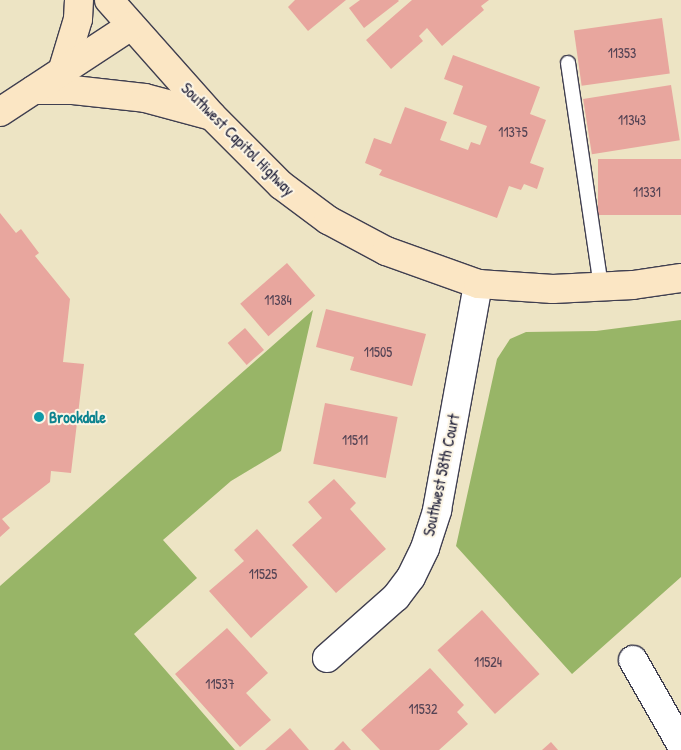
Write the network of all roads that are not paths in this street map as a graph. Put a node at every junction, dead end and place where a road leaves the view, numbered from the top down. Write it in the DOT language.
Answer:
graph roads {
  1 [pos="79,0"];
  2 [pos="109,0"];
  3 [pos="131,26"];
  4 [pos="568,63"];
  5 [pos="62,72"];
  6 [pos="34,90"];
  7 [pos="0,112"];
  8 [pos="212,116"];
  9 [pos="681,278"];
  10 [pos="478,284"];
  11 [pos="601,287"];
  12 [pos="327,658"];
  13 [pos="633,660"];
  14 [pos="681,744"];
  1 -- 5 [label="street"];
  2 -- 3 [label="street, Southwest Capitol Highway"];
  3 -- 5 [label="street"];
  3 -- 8 [label="street, Southwest Capitol Highway"];
  4 -- 11 [label="lane"];
  5 -- 6 [label="street"];
  6 -- 7 [label="street"];
  6 -- 8 [label="street"];
  8 -- 10 [label="street, Southwest Capitol Highway"];
  9 -- 11 [label="street, Southwest Capitol Highway"];
  10 -- 11 [label="street, Southwest Capitol Highway"];
  10 -- 12 [label="street, Southwest 58th Court"];
  13 -- 14 [label="street"];
}
